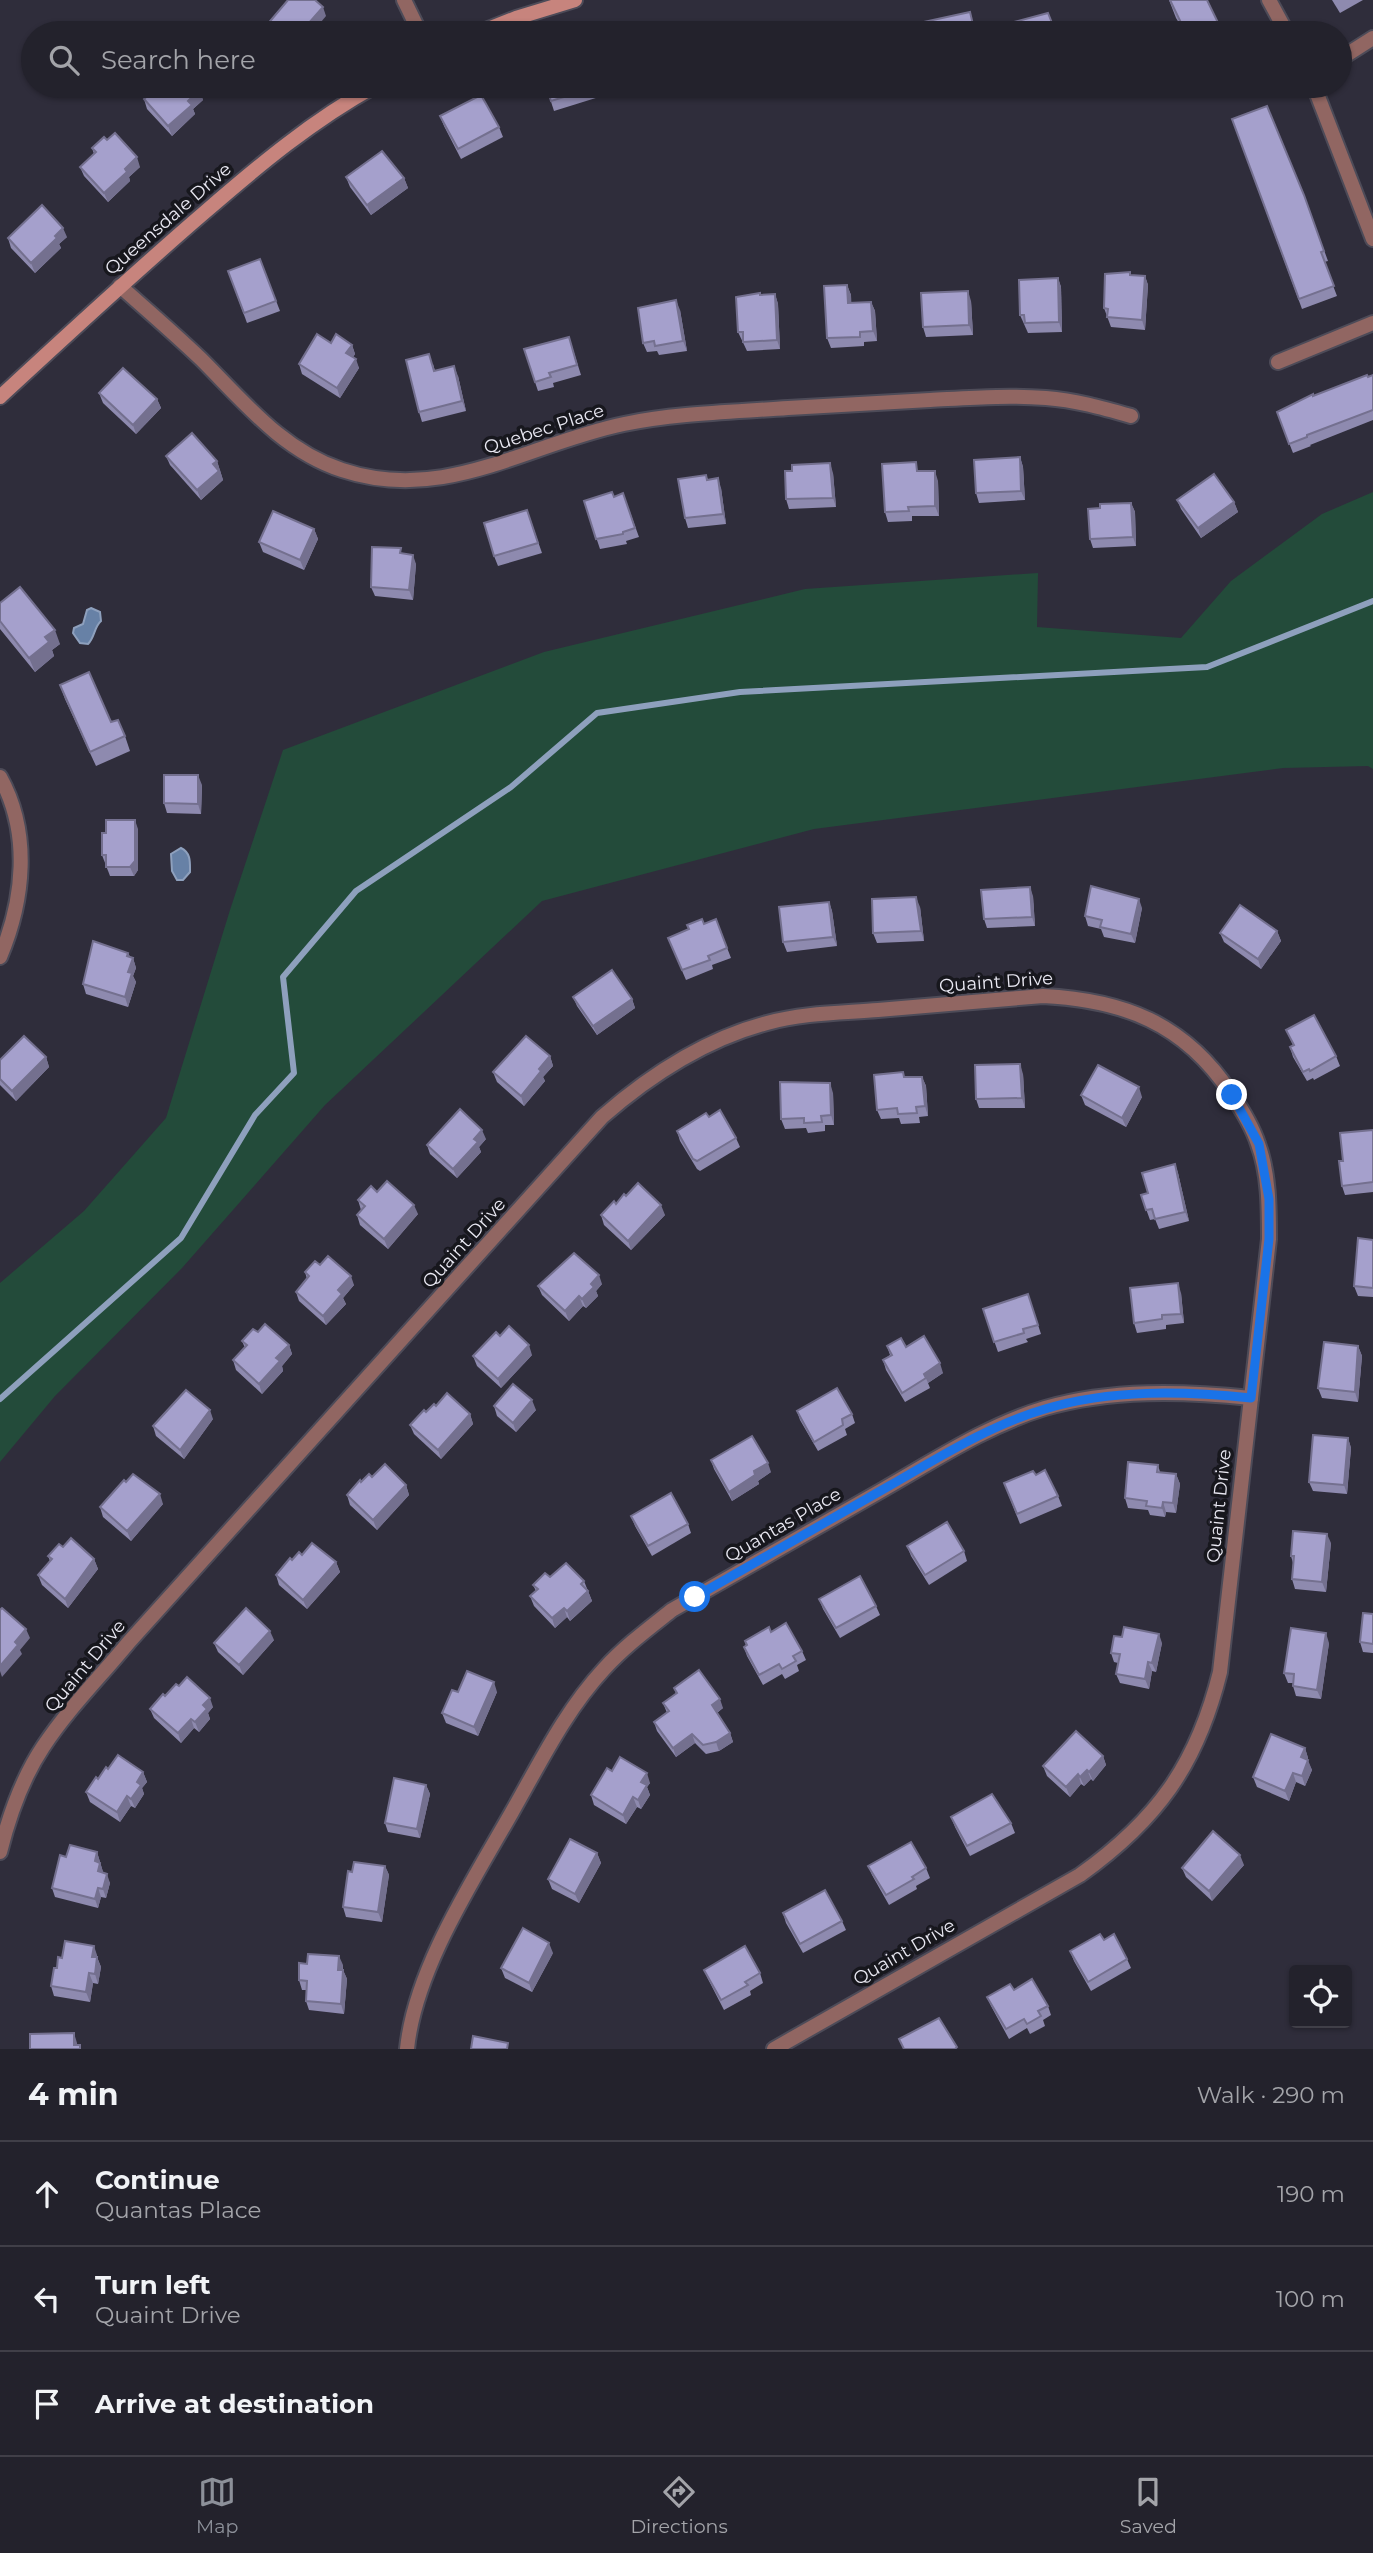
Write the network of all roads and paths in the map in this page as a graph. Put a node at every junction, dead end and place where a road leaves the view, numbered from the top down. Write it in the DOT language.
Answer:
graph roads {
  1 [pos="404,0"];
  2 [pos="575,0"];
  3 [pos="1269,0"];
  4 [pos="414,21"];
  5 [pos="508,21"];
  6 [pos="1280,21"];
  7 [pos="1373,38"];
  8 [pos="1352,51"];
  9 [pos="356,98"];
  10 [pos="1319,98"];
  11 [pos="1373,239"];
  12 [pos="120,286"];
  13 [pos="1373,323"];
  14 [pos="1278,362"];
  15 [pos="0,397"];
  16 [pos="1131,416"];
  17 [pos="0,777"];
  18 [pos="0,957"];
  19 [pos="1251,1398"];
  20 [pos="0,1852"];
  21 [pos="407,2049"];
  22 [pos="774,2049"];
  1 -- 4 [label="street"];
  2 -- 5 [label="street"];
  3 -- 6 [label="street"];
  7 -- 8 [label="street"];
  9 -- 12 [label="street, Queensdale Drive"];
  10 -- 11 [label="street"];
  12 -- 15 [label="street, Queensdale Drive"];
  12 -- 16 [label="street, Quebec Place"];
  13 -- 14 [label="street"];
  17 -- 18 [label="street"];
  19 -- 20 [label="street, Quaint Drive"];
  19 -- 21 [label="street, Quantas Place"];
  19 -- 22 [label="street, Quaint Drive"];
}
